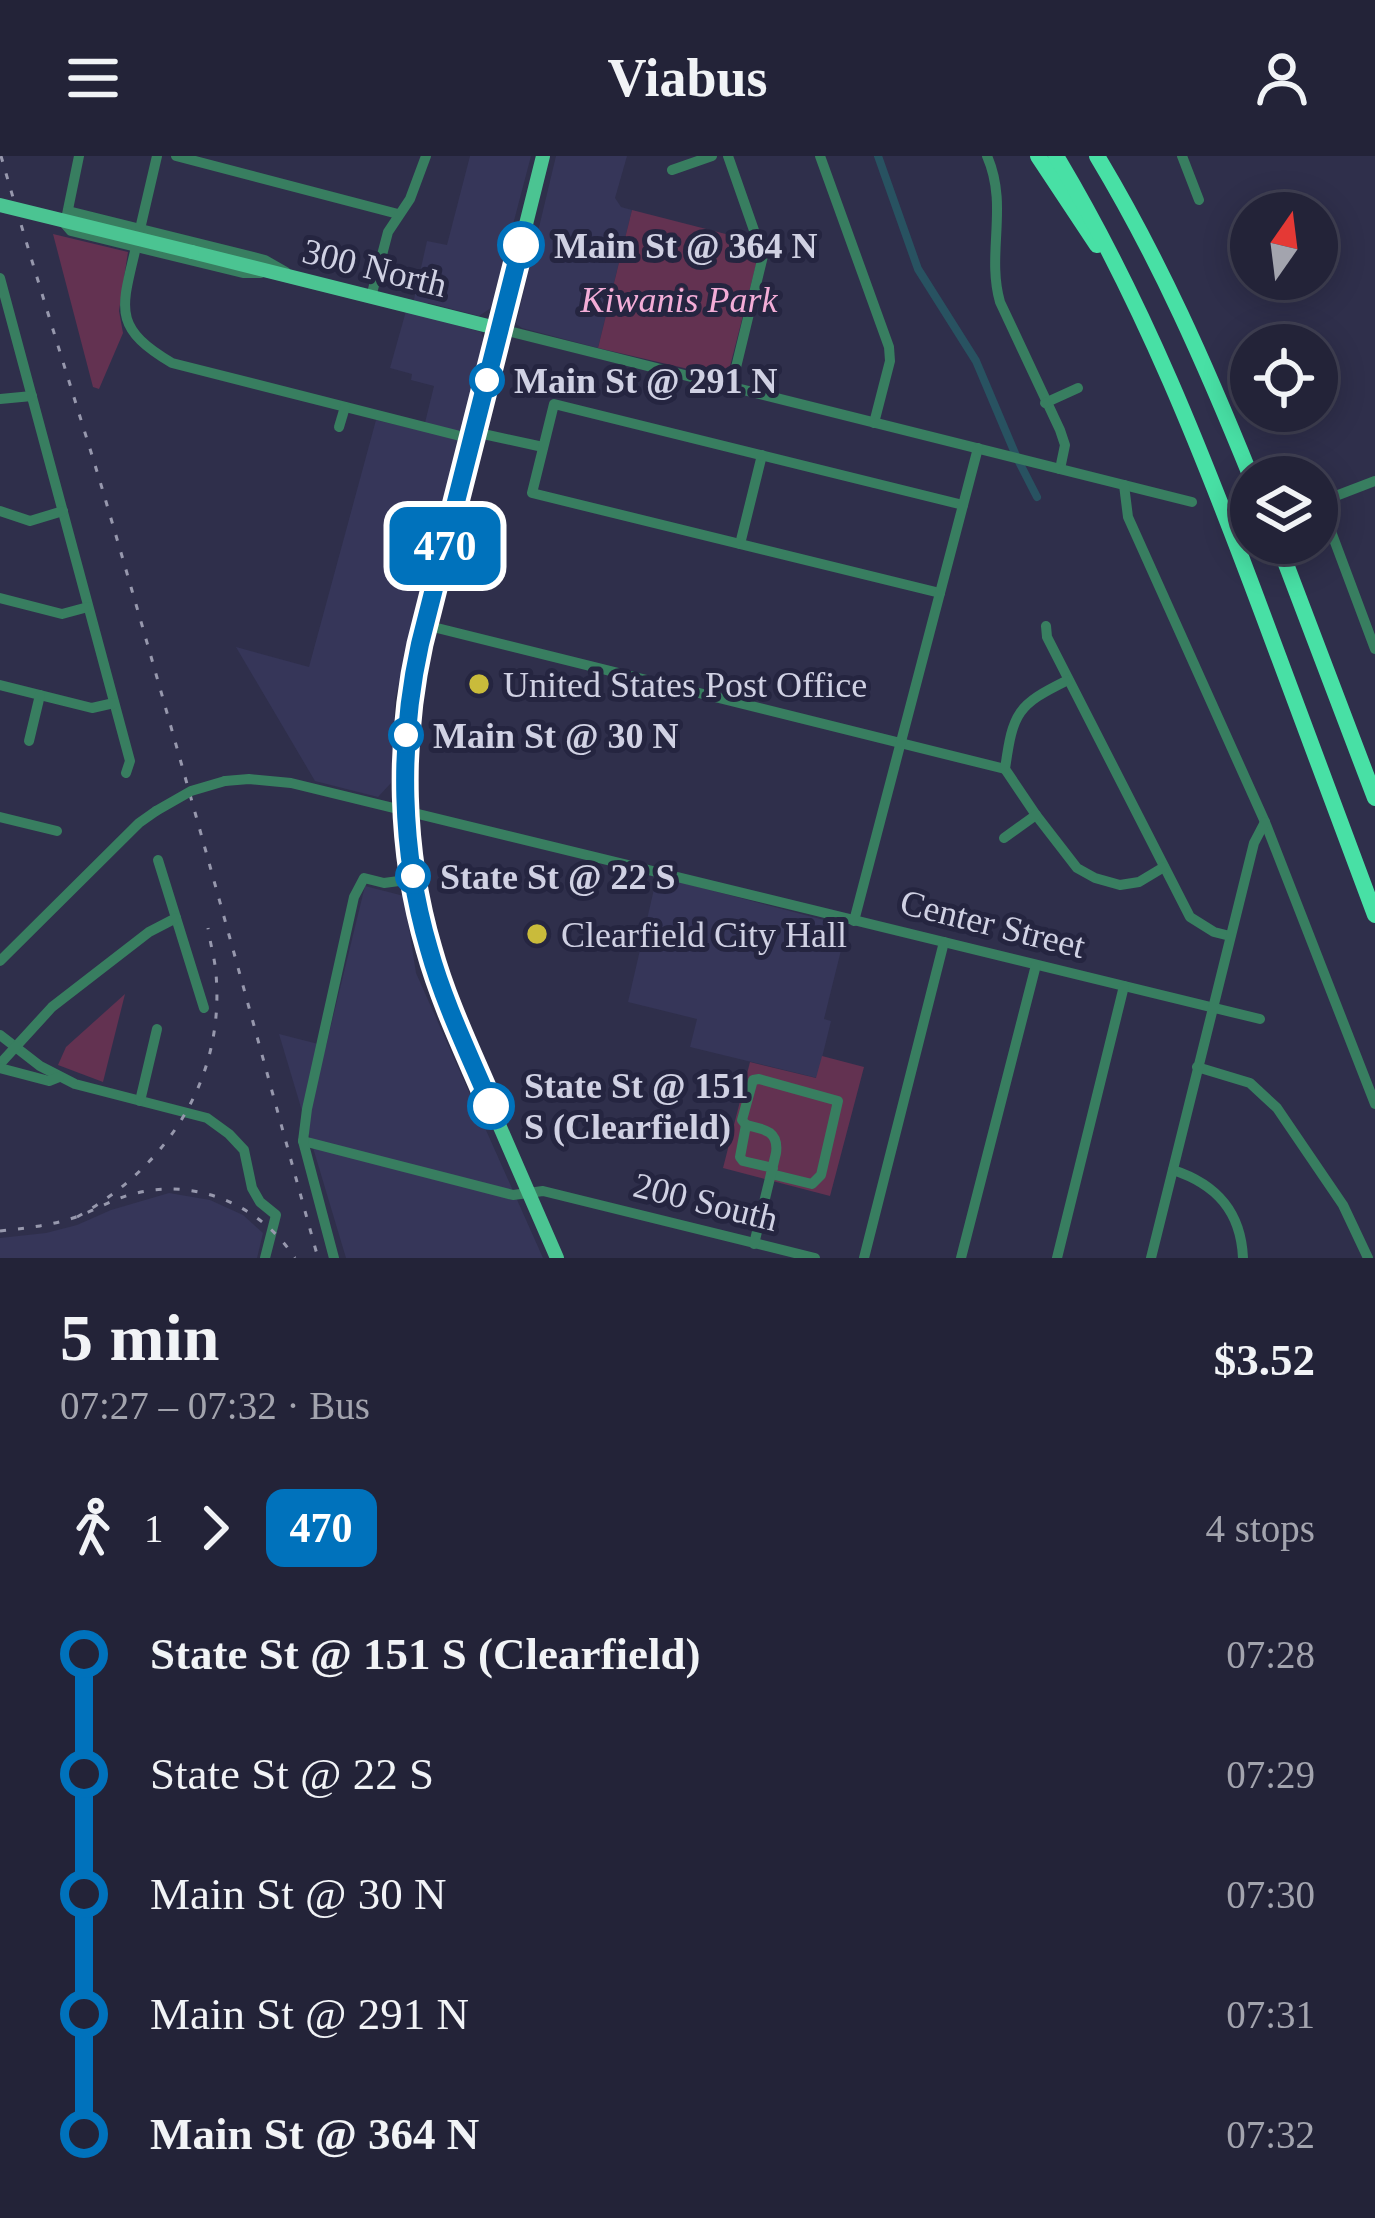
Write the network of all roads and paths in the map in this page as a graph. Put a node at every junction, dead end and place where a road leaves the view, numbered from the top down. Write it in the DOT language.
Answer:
graph roads {
  1 [pos="79,156"];
  2 [pos="157,156"];
  3 [pos="176,156"];
  4 [pos="426,156"];
  5 [pos="543,156"];
  6 [pos="712,156"];
  7 [pos="728,156"];
  8 [pos="820,156"];
  9 [pos="987,156"];
  10 [pos="1037,156"];
  11 [pos="1056,156"];
  12 [pos="1101,156"];
  13 [pos="1183,156"];
  14 [pos="672,170"];
  15 [pos="1199,200"];
  16 [pos="0,205"];
  17 [pos="68,211"];
  18 [pos="398,214"];
  19 [pos="140,229"];
  20 [pos="136,247"];
  21 [pos="294,277"];
  22 [pos="0,278"];
  23 [pos="371,297"];
  24 [pos="1138,308"];
  25 [pos="500,329"];
  26 [pos="731,388"];
  27 [pos="1078,388"];
  28 [pos="32,396"];
  29 [pos="0,399"];
  30 [pos="1046,403"];
  31 [pos="345,407"];
  32 [pos="874,423"];
  33 [pos="339,428"];
  34 [pos="473,435"];
  35 [pos="543,447"];
  36 [pos="978,448"];
  37 [pos="762,455"];
  38 [pos="1242,456"];
  39 [pos="1060,469"];
  40 [pos="1375,481"];
  41 [pos="1124,485"];
  42 [pos="1192,502"];
  43 [pos="963,505"];
  44 [pos="0,511"];
  45 [pos="63,511"];
  46 [pos="740,544"];
  47 [pos="1286,564"];
  48 [pos="940,593"];
  49 [pos="0,598"];
  50 [pos="88,607"];
  51 [pos="425,626"];
  52 [pos="1046,626"];
  53 [pos="1375,649"];
  54 [pos="1068,680"];
  55 [pos="0,685"];
  56 [pos="40,695"];
  57 [pos="114,703"];
  58 [pos="29,741"];
  59 [pos="901,743"];
  60 [pos="1005,769"];
  61 [pos="126,773"];
  62 [pos="1375,798"];
  63 [pos="406,812"];
  64 [pos="1036,815"];
  65 [pos="0,817"];
  66 [pos="1265,822"];
  67 [pos="57,831"];
  68 [pos="1004,838"];
  69 [pos="158,860"];
  70 [pos="1165,866"];
  71 [pos="413,879"];
  72 [pos="1375,915"];
  73 [pos="176,918"];
  74 [pos="854,921"];
  75 [pos="1230,937"];
  76 [pos="944,942"];
  77 [pos="0,961"];
  78 [pos="1036,965"];
  79 [pos="1124,986"];
  80 [pos="204,1007"];
  81 [pos="1213,1008"];
  82 [pos="1260,1019"];
  83 [pos="157,1029"];
  84 [pos="0,1035"];
  85 [pos="14,1048"];
  86 [pos="0,1066"];
  87 [pos="1197,1067"];
  88 [pos="59,1077"];
  89 [pos="140,1101"];
  90 [pos="1375,1104"];
  91 [pos="746,1125"];
  92 [pos="303,1141"];
  93 [pos="1173,1170"];
  94 [pos="772,1171"];
  95 [pos="529,1193"];
  96 [pos="755,1244"];
  97 [pos="265,1258"];
  98 [pos="334,1258"];
  99 [pos="557,1258"];
  100 [pos="752,1258"];
  101 [pos="815,1258"];
  102 [pos="864,1258"];
  103 [pos="961,1258"];
  104 [pos="1057,1258"];
  105 [pos="1151,1258"];
  106 [pos="1243,1258"];
  107 [pos="1368,1258"];
  1 -- 17 [label="street"];
  2 -- 19 [label="street"];
  3 -- 18 [label="street"];
  4 -- 18 [label="street"];
  5 -- 25 [label="main road"];
  6 -- 14 [label="street"];
  7 -- 26 [label="street"];
  8 -- 32 [label="street"];
  9 -- 30 [label="street"];
  10 -- 24 [label="highway"];
  11 -- 24 [label="highway"];
  12 -- 38 [label="highway"];
  13 -- 15 [label="street"];
  16 -- 21 [label="main road, 300 North, bridge"];
  17 -- 19 [label="street"];
  17 -- 20 [label="street"];
  18 -- 23 [label="street"];
  19 -- 21 [label="street"];
  20 -- 21 [label="street"];
  20 -- 31 [label="street"];
  21 -- 23 [label="main road, 300 North"];
  22 -- 28 [label="street"];
  23 -- 25 [label="main road, 300 North"];
  24 -- 72 [label="highway"];
  25 -- 26 [label="street, 300 North"];
  25 -- 34 [label="main road"];
  26 -- 32 [label="street, 300 North"];
  27 -- 30 [label="street"];
  28 -- 29 [label="street"];
  28 -- 45 [label="street"];
  30 -- 39 [label="street"];
  31 -- 33 [label="street"];
  31 -- 34 [label="street"];
  32 -- 36 [label="street, 300 North"];
  34 -- 35 [label="street"];
  34 -- 51 [label="main road"];
  35 -- 37 [label="street"];
  35 -- 46 [label="street"];
  36 -- 39 [label="street, 300 North"];
  36 -- 43 [label="street"];
  37 -- 43 [label="street"];
  37 -- 46 [label="street"];
  39 -- 41 [label="street, 300 North"];
  40 -- 53 [label="street"];
  41 -- 42 [label="street, 300 North"];
  41 -- 66 [label="street"];
  43 -- 48 [label="street"];
  44 -- 45 [label="street"];
  45 -- 50 [label="street"];
  46 -- 48 [label="street"];
  47 -- 62 [label="highway"];
  48 -- 59 [label="street"];
  49 -- 50 [label="street"];
  50 -- 57 [label="street"];
  51 -- 59 [label="street"];
  51 -- 63 [label="main road"];
  52 -- 54 [label="street"];
  54 -- 60 [label="street"];
  54 -- 70 [label="street"];
  55 -- 56 [label="street"];
  56 -- 57 [label="street"];
  56 -- 58 [label="street"];
  57 -- 61 [label="street"];
  59 -- 60 [label="street"];
  59 -- 74 [label="street"];
  60 -- 64 [label="street"];
  63 -- 71 [label="main road"];
  63 -- 74 [label="street, Center Street"];
  63 -- 77 [label="street, Center Street, bridge"];
  64 -- 68 [label="street"];
  64 -- 70 [label="street"];
  65 -- 67 [label="street"];
  66 -- 75 [label="street"];
  66 -- 90 [label="street"];
  69 -- 73 [label="street"];
  70 -- 75 [label="street"];
  71 -- 92 [label="street"];
  71 -- 95 [label="main road"];
  73 -- 80 [label="street"];
  73 -- 85 [label="street"];
  74 -- 76 [label="street, Center Street"];
  75 -- 81 [label="street"];
  76 -- 78 [label="street, Center Street"];
  76 -- 102 [label="street"];
  78 -- 79 [label="street, Center Street"];
  78 -- 103 [label="street"];
  79 -- 81 [label="street, Center Street"];
  79 -- 104 [label="street"];
  81 -- 82 [label="street, Center Street"];
  81 -- 87 [label="street"];
  83 -- 89 [label="street"];
  84 -- 85 [label="street"];
  85 -- 86 [label="street"];
  85 -- 88 [label="street"];
  86 -- 88 [label="street"];
  87 -- 93 [label="street"];
  87 -- 107 [label="street"];
  88 -- 89 [label="street"];
  89 -- 97 [label="street"];
  91 -- 94 [label="street"];
  91 -- 94 [label="street"];
  91 -- 94 [label="street"];
  92 -- 95 [label="street, 200 South"];
  92 -- 98 [label="street"];
  93 -- 105 [label="street"];
  93 -- 106 [label="street"];
  94 -- 96 [label="street"];
  95 -- 96 [label="street, 200 South"];
  95 -- 99 [label="main road"];
  96 -- 100 [label="street"];
  96 -- 101 [label="street, 200 South"];
}
